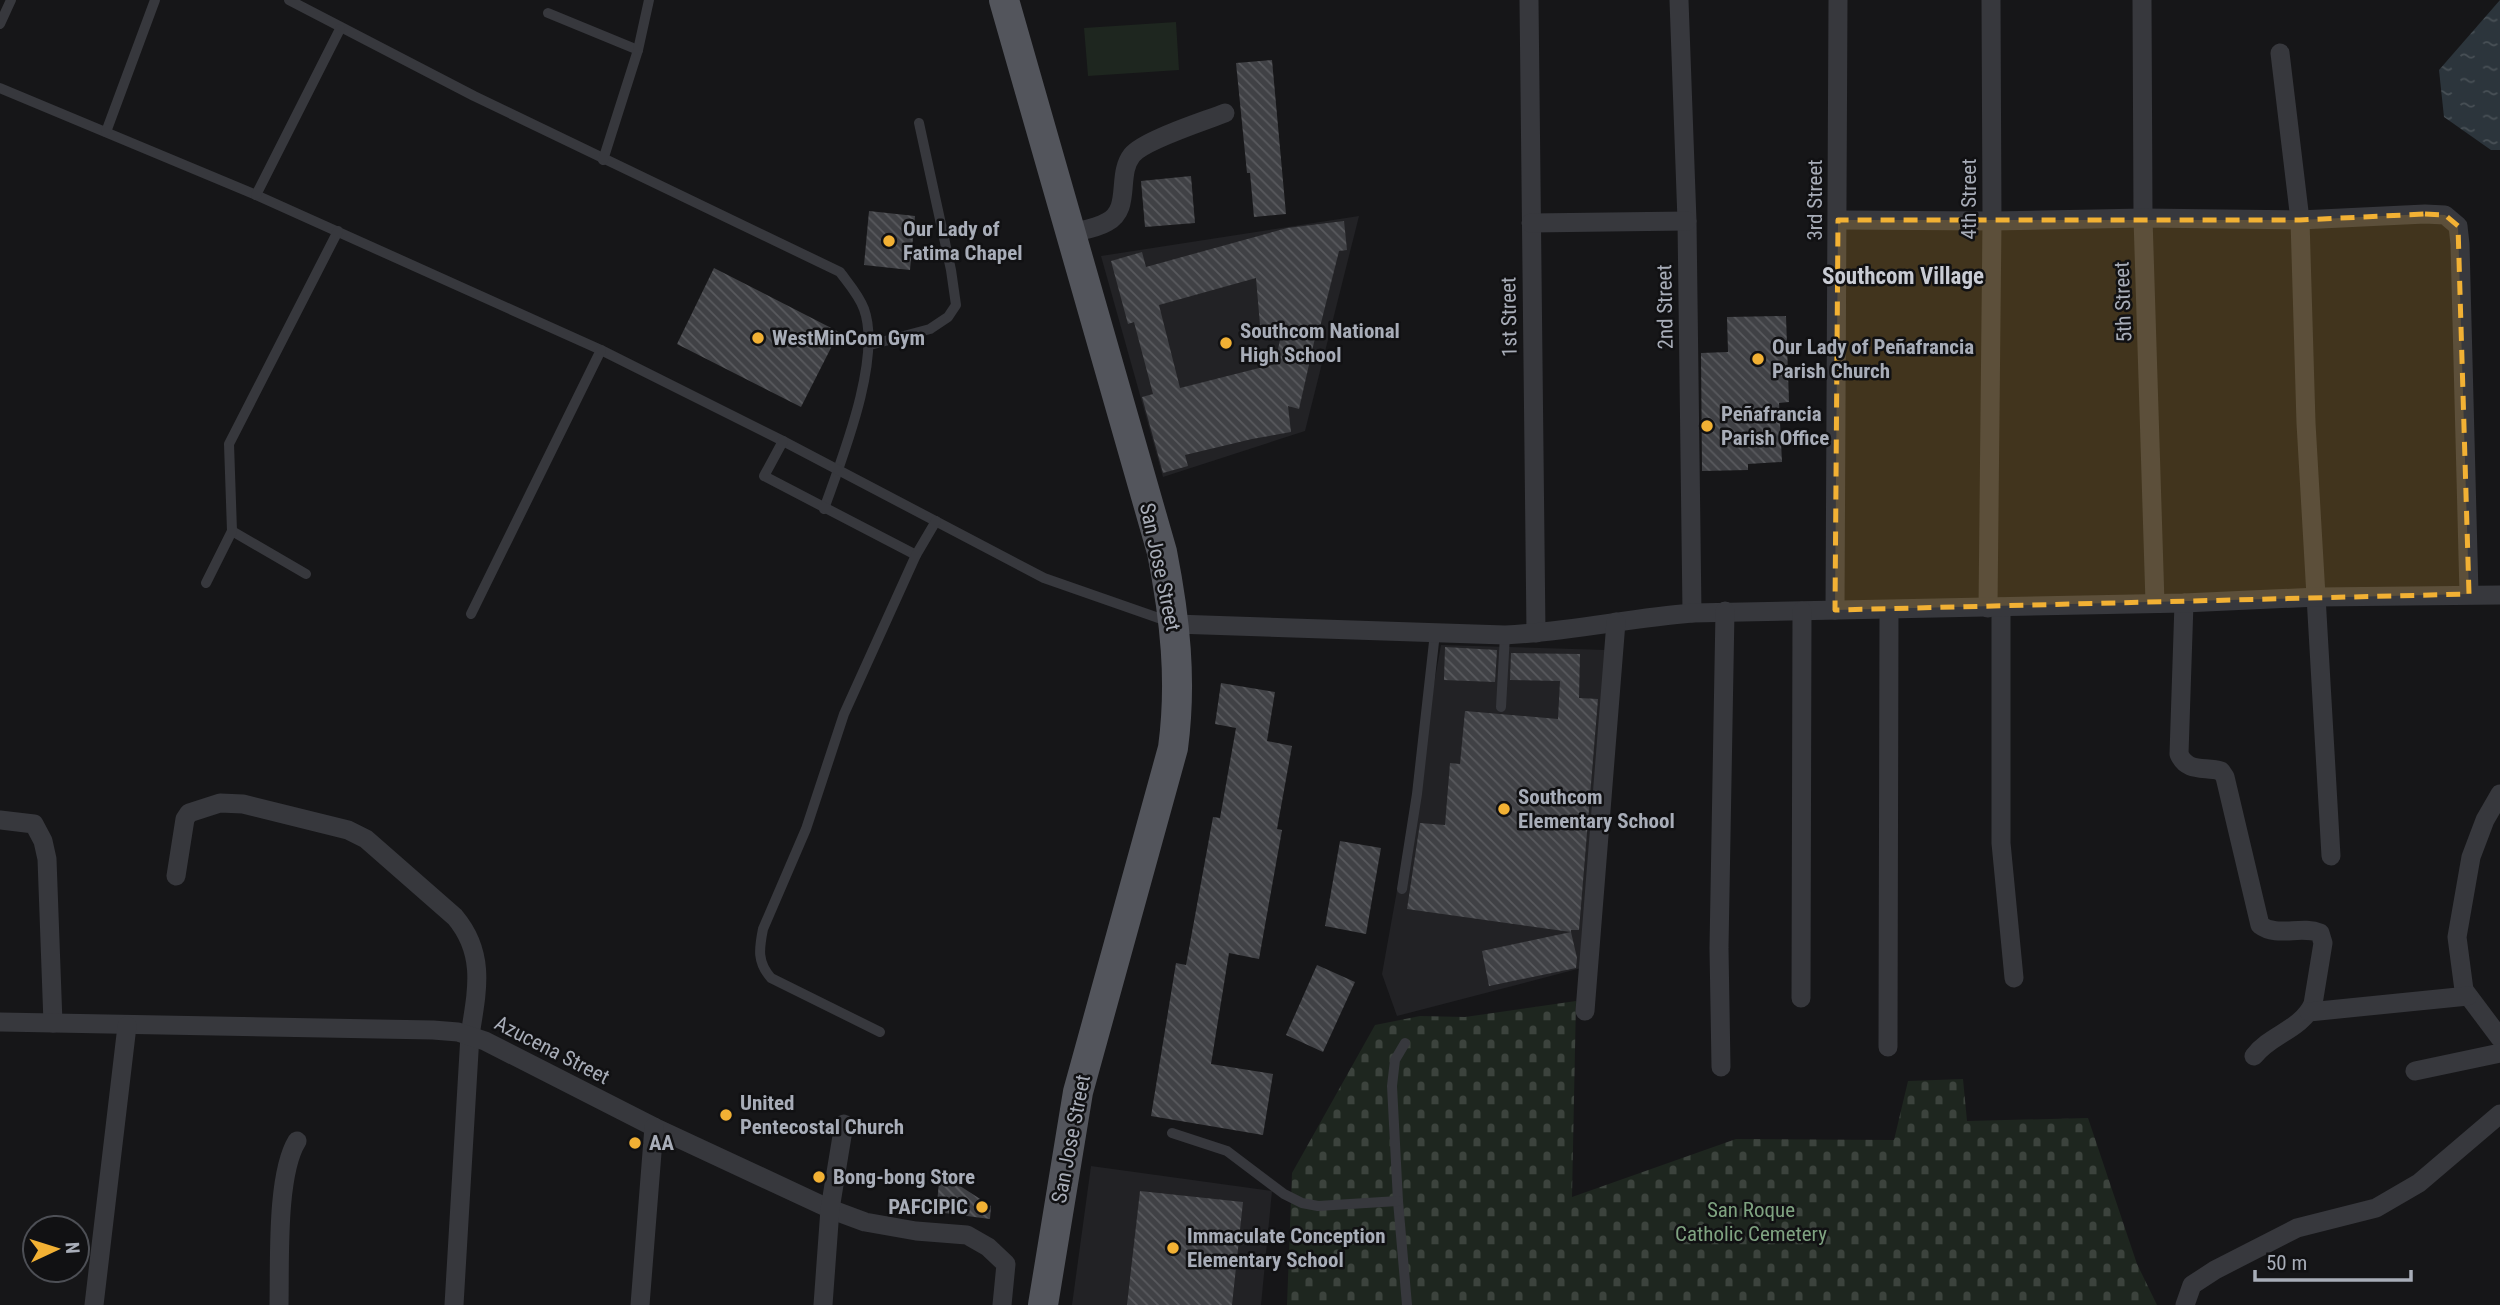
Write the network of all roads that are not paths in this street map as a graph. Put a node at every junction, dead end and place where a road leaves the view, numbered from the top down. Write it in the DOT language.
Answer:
graph roads {
  1 [pos="10,0"];
  2 [pos="155,0"];
  3 [pos="289,0"];
  4 [pos="649,0"];
  5 [pos="1004,0"];
  6 [pos="1530,0"];
  7 [pos="1679,0"];
  8 [pos="1838,0"];
  9 [pos="1991,0"];
  10 [pos="2142,0"];
  11 [pos="548,13"];
  12 [pos="0,24"];
  13 [pos="340,29"];
  14 [pos="638,50"];
  15 [pos="2280,53"];
  16 [pos="0,88"];
  17 [pos="1225,113"];
  18 [pos="919,123"];
  19 [pos="106,132"];
  20 [pos="603,160"];
  21 [pos="256,195"];
  22 [pos="2143,218"];
  23 [pos="1838,220"];
  24 [pos="2300,220"];
  25 [pos="1687,221"];
  26 [pos="1992,221"];
  27 [pos="1531,223"];
  28 [pos="338,231"];
  29 [pos="1071,233"];
  30 [pos="870,345"];
  31 [pos="601,350"];
  32 [pos="783,441"];
  33 [pos="838,469"];
  34 [pos="824,509"];
  35 [pos="936,521"];
  36 [pos="232,531"];
  37 [pos="916,555"];
  38 [pos="306,574"];
  39 [pos="206,583"];
  40 [pos="2469,594"];
  41 [pos="2500,595"];
  42 [pos="2318,597"];
  43 [pos="2155,603"];
  44 [pos="2184,603"];
  45 [pos="1994,608"];
  46 [pos="1835,610"];
  47 [pos="1888,610"];
  48 [pos="1725,611"];
  49 [pos="1802,611"];
  50 [pos="1692,613"];
  51 [pos="471,614"];
  52 [pos="1616,622"];
  53 [pos="1175,624"];
  54 [pos="1435,633"];
  55 [pos="1536,633"];
  56 [pos="1505,635"];
  57 [pos="1501,707"];
  58 [pos="2500,794"];
  59 [pos="0,820"];
  60 [pos="2331,856"];
  61 [pos="176,876"];
  62 [pos="1402,889"];
  63 [pos="2014,978"];
  64 [pos="2468,996"];
  65 [pos="1801,998"];
  66 [pos="1585,1011"];
  67 [pos="2309,1012"];
  68 [pos="0,1022"];
  69 [pos="52,1023"];
  70 [pos="127,1026"];
  71 [pos="880,1032"];
  72 [pos="470,1035"];
  73 [pos="2500,1038"];
  74 [pos="1405,1043"];
  75 [pos="1888,1048"];
  76 [pos="2500,1053"];
  77 [pos="2255,1056"];
  78 [pos="1721,1067"];
  79 [pos="2415,1072"];
  80 [pos="2500,1114"];
  81 [pos="844,1124"];
  82 [pos="654,1127"];
  83 [pos="1172,1133"];
  84 [pos="297,1141"];
  85 [pos="1398,1201"];
  86 [pos="830,1209"];
  87 [pos="94,1305"];
  88 [pos="279,1305"];
  89 [pos="453,1305"];
  90 [pos="640,1305"];
  91 [pos="822,1305"];
  92 [pos="1002,1305"];
  93 [pos="1042,1305"];
  94 [pos="1407,1305"];
  95 [pos="2185,1305"];
  1 -- 12 [label="lane"];
  2 -- 19 [label="lane"];
  3 -- 13 [label="lane"];
  4 -- 14 [label="lane"];
  5 -- 29 [label="main road, San Jose Street"];
  6 -- 27 [label="street, 1st Street"];
  7 -- 25 [label="street, 2nd Street"];
  8 -- 23 [label="street, 3rd Street"];
  9 -- 26 [label="street, 4th Street"];
  10 -- 22 [label="street, 5th Street"];
  11 -- 14 [label="lane"];
  13 -- 20 [label="lane"];
  13 -- 21 [label="lane"];
  14 -- 20 [label="lane"];
  15 -- 24 [label="street"];
  16 -- 19 [label="lane"];
  17 -- 29 [label="street"];
  18 -- 30 [label="lane"];
  19 -- 21 [label="lane"];
  20 -- 30 [label="lane"];
  21 -- 28 [label="lane"];
  22 -- 24 [label="street"];
  22 -- 26 [label="street"];
  22 -- 43 [label="street, 5th Street"];
  23 -- 26 [label="street"];
  23 -- 46 [label="street, 3rd Street"];
  24 -- 40 [label="street"];
  24 -- 42 [label="street"];
  25 -- 27 [label="street"];
  25 -- 50 [label="street, 2nd Street"];
  26 -- 45 [label="street, 4th Street"];
  27 -- 55 [label="street, 1st Street"];
  28 -- 31 [label="lane"];
  28 -- 36 [label="lane"];
  29 -- 53 [label="main road, San Jose Street"];
  30 -- 33 [label="lane"];
  31 -- 32 [label="lane"];
  31 -- 51 [label="lane"];
  32 -- 33 [label="lane"];
  32 -- 34 [label="lane"];
  33 -- 34 [label="lane"];
  33 -- 35 [label="lane"];
  34 -- 37 [label="lane"];
  35 -- 37 [label="lane"];
  35 -- 53 [label="lane"];
  36 -- 38 [label="lane"];
  36 -- 39 [label="lane"];
  37 -- 71 [label="lane"];
  40 -- 41 [label="street"];
  40 -- 42 [label="street"];
  42 -- 44 [label="street"];
  42 -- 60 [label="street"];
  43 -- 44 [label="street"];
  43 -- 45 [label="street"];
  44 -- 67 [label="street"];
  45 -- 47 [label="street"];
  45 -- 63 [label="street, 4th Street"];
  46 -- 47 [label="street"];
  46 -- 49 [label="street"];
  47 -- 75 [label="street"];
  48 -- 49 [label="street"];
  48 -- 50 [label="street"];
  48 -- 78 [label="street"];
  49 -- 65 [label="street"];
  50 -- 52 [label="street"];
  52 -- 55 [label="street"];
  52 -- 66 [label="street"];
  53 -- 54 [label="street"];
  53 -- 93 [label="main road, San Jose Street"];
  54 -- 56 [label="street"];
  54 -- 62 [label="lane"];
  55 -- 56 [label="street"];
  56 -- 57 [label="lane"];
  58 -- 64 [label="street"];
  59 -- 69 [label="street"];
  61 -- 72 [label="street"];
  64 -- 67 [label="street"];
  64 -- 73 [label="street"];
  67 -- 77 [label="street"];
  68 -- 69 [label="street, Azucena Street"];
  69 -- 70 [label="street, Azucena Street"];
  70 -- 72 [label="street, Azucena Street"];
  70 -- 87 [label="street"];
  72 -- 82 [label="street, Azucena Street"];
  72 -- 89 [label="street"];
  74 -- 85 [label="lane"];
  76 -- 79 [label="street"];
  80 -- 95 [label="street"];
  81 -- 86 [label="street"];
  82 -- 86 [label="street, Azucena Street"];
  82 -- 90 [label="street"];
  83 -- 85 [label="lane"];
  84 -- 88 [label="street"];
  85 -- 94 [label="lane"];
  86 -- 91 [label="street"];
  86 -- 92 [label="street, Azucena Street"];
}
